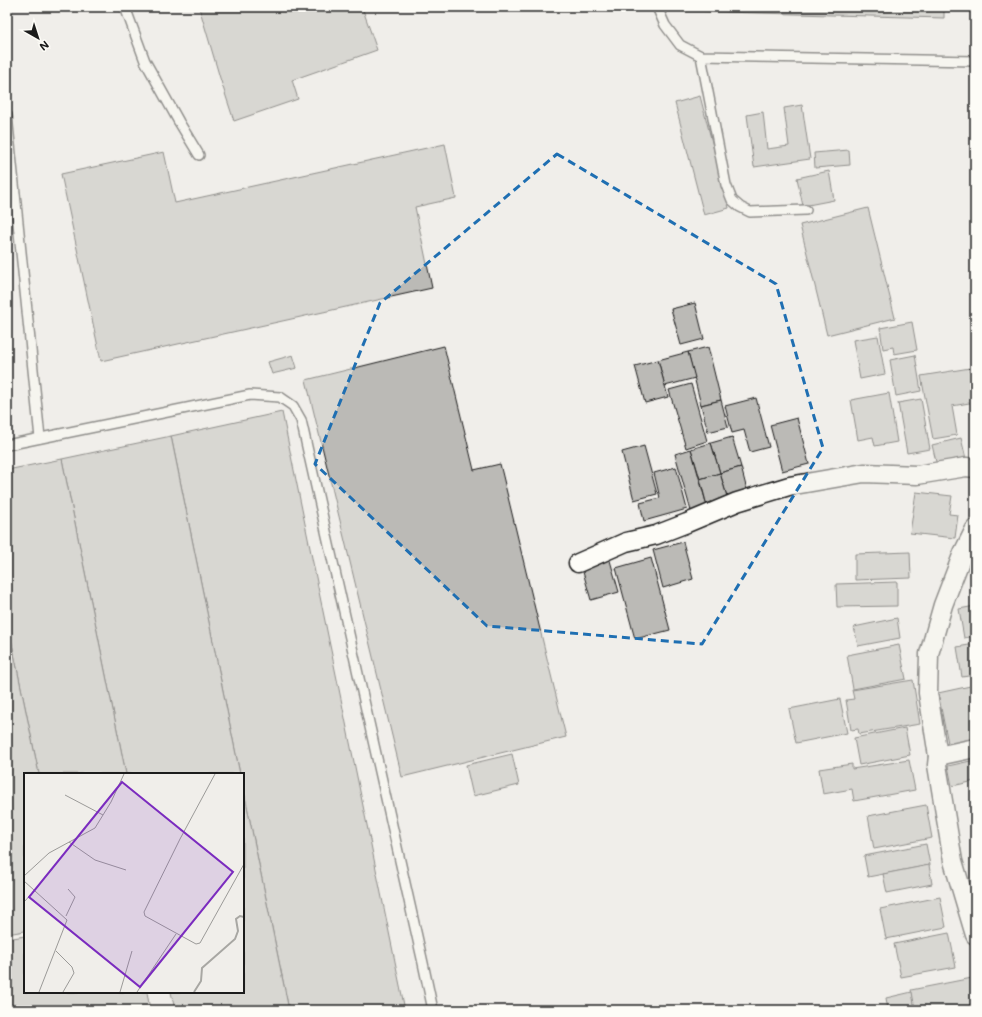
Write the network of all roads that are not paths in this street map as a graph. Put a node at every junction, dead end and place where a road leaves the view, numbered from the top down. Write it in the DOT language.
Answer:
graph roads {
  1 [pos="125,7"];
  2 [pos="657,7"];
  3 [pos="701,56"];
  4 [pos="975,61"];
  5 [pos="7,115"];
  6 [pos="199,155"];
  7 [pos="806,210"];
  8 [pos="40,438"];
  9 [pos="7,445"];
  10 [pos="975,468"];
  11 [pos="975,529"];
  12 [pos="578,563"];
  13 [pos="975,748"];
  14 [pos="938,756"];
  15 [pos="975,935"];
  16 [pos="433,1010"];
  1 -- 6 [label="lane"];
  2 -- 3 [label="lane"];
  3 -- 4 [label="lane"];
  3 -- 7 [label="lane"];
  5 -- 8 [label="lane"];
  8 -- 9 [label="lane"];
  8 -- 16 [label="lane"];
  10 -- 12 [label="street"];
  11 -- 14 [label="street"];
  13 -- 14 [label="street"];
  14 -- 15 [label="street"];
}
